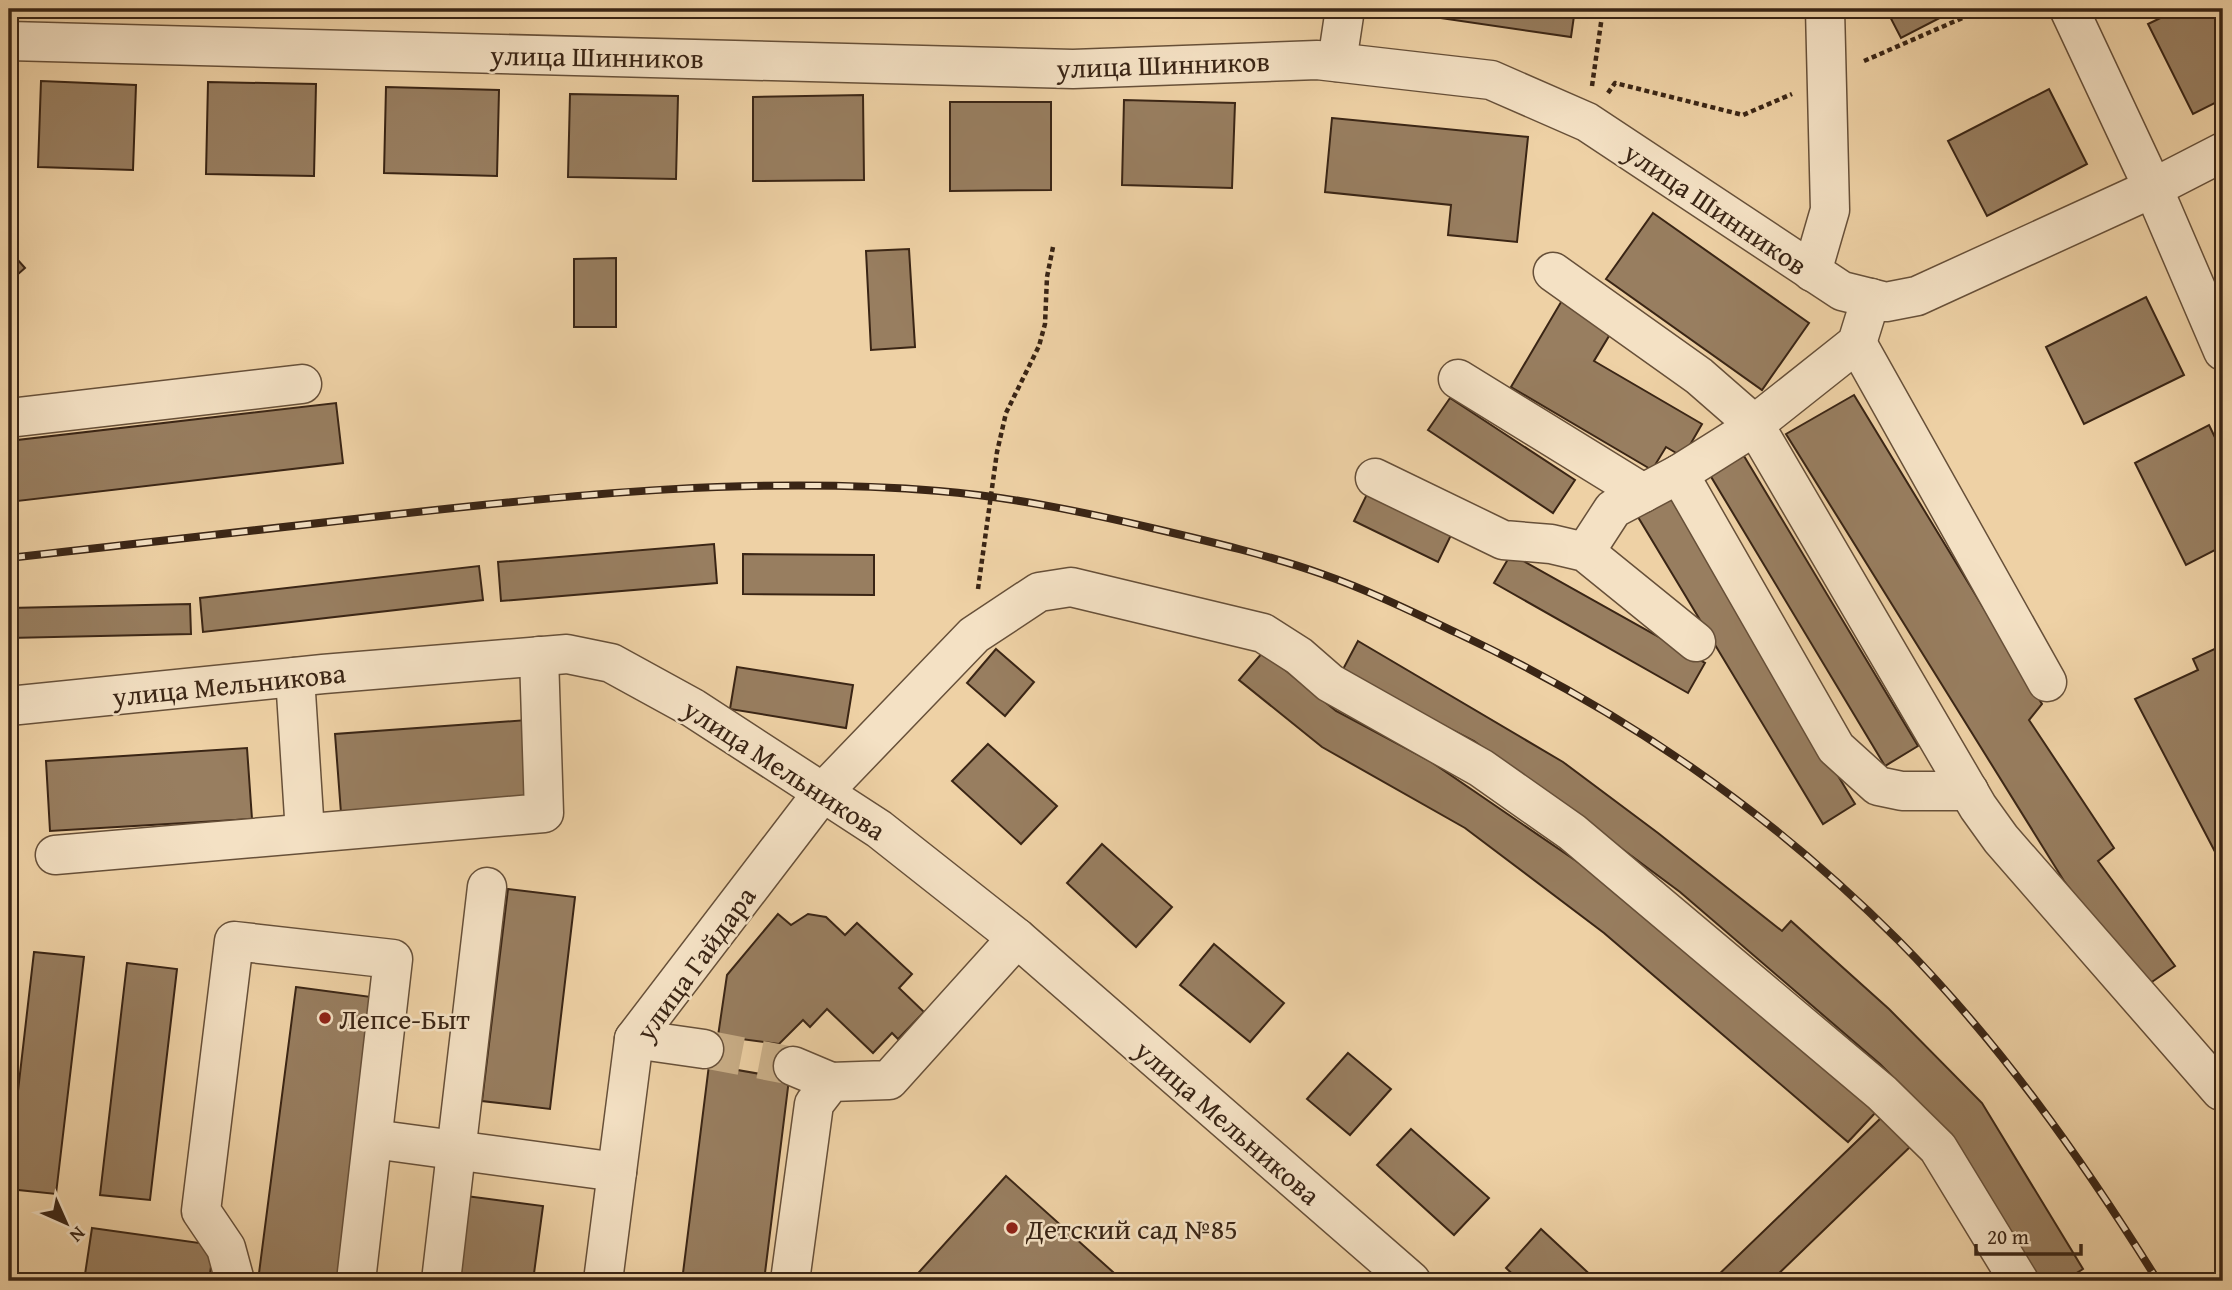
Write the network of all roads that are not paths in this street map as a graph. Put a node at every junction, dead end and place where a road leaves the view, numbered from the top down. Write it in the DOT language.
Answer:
graph roads {
  1 [pos="1345,9"];
  2 [pos="1825,9"];
  3 [pos="2069,9"];
  4 [pos="9,41"];
  5 [pos="1337,62"];
  6 [pos="2223,152"];
  7 [pos="2152,188"];
  8 [pos="1553,272"];
  9 [pos="1812,272"];
  10 [pos="1871,298"];
  11 [pos="1857,343"];
  12 [pos="2223,351"];
  13 [pos="1458,379"];
  14 [pos="302,384"];
  15 [pos="9,418"];
  16 [pos="1754,424"];
  17 [pos="1679,474"];
  18 [pos="1375,478"];
  19 [pos="1643,493"];
  20 [pos="1585,552"];
  21 [pos="1696,642"];
  22 [pos="539,656"];
  23 [pos="295,677"];
  24 [pos="2047,682"];
  25 [pos="9,706"];
  26 [pos="1969,791"];
  27 [pos="823,792"];
  28 [pos="305,834"];
  29 [pos="55,855"];
  30 [pos="487,887"];
  31 [pos="1017,938"];
  32 [pos="634,1039"];
  33 [pos="704,1049"];
  34 [pos="793,1066"];
  35 [pos="831,1082"];
  36 [pos="2221,1091"];
  37 [pos="373,1139"];
  38 [pos="458,1150"];
  39 [pos="617,1172"];
  40 [pos="235,1281"];
  41 [pos="356,1281"];
  42 [pos="441,1281"];
  43 [pos="603,1281"];
  44 [pos="790,1281"];
  45 [pos="1411,1281"];
  46 [pos="2019,1281"];
  1 -- 5 [label="street"];
  2 -- 9 [label="street"];
  3 -- 7 [label="street"];
  4 -- 5 [label="street, улица Шинников"];
  5 -- 9 [label="street, улица Шинников"];
  6 -- 7 [label="street, улица Шинников"];
  7 -- 10 [label="street, улица Шинников"];
  7 -- 12 [label="street"];
  8 -- 16 [label="street"];
  9 -- 10 [label="street, улица Шинников"];
  10 -- 11 [label="street"];
  11 -- 16 [label="street"];
  11 -- 24 [label="street"];
  13 -- 19 [label="street"];
  14 -- 15 [label="street"];
  16 -- 17 [label="street"];
  16 -- 26 [label="street"];
  17 -- 19 [label="street"];
  17 -- 26 [label="street"];
  18 -- 20 [label="street"];
  19 -- 20 [label="street"];
  20 -- 21 [label="street"];
  22 -- 23 [label="street, улица Мельникова"];
  22 -- 27 [label="street, улица Мельникова"];
  22 -- 28 [label="street"];
  23 -- 25 [label="street, улица Мельникова"];
  23 -- 28 [label="street"];
  26 -- 36 [label="street"];
  27 -- 31 [label="street, улица Мельникова"];
  27 -- 32 [label="street, улица Гайдара"];
  27 -- 46 [label="street, улица Гайдара"];
  28 -- 29 [label="street"];
  30 -- 38 [label="street"];
  31 -- 35 [label="street"];
  31 -- 45 [label="street, улица Мельникова"];
  32 -- 33 [label="street"];
  32 -- 39 [label="street, улица Гайдара"];
  34 -- 35 [label="street"];
  35 -- 44 [label="street"];
  37 -- 38 [label="street"];
  37 -- 40 [label="street"];
  37 -- 41 [label="street"];
  38 -- 39 [label="street"];
  38 -- 42 [label="street"];
  39 -- 43 [label="street, улица Гайдара"];
}
